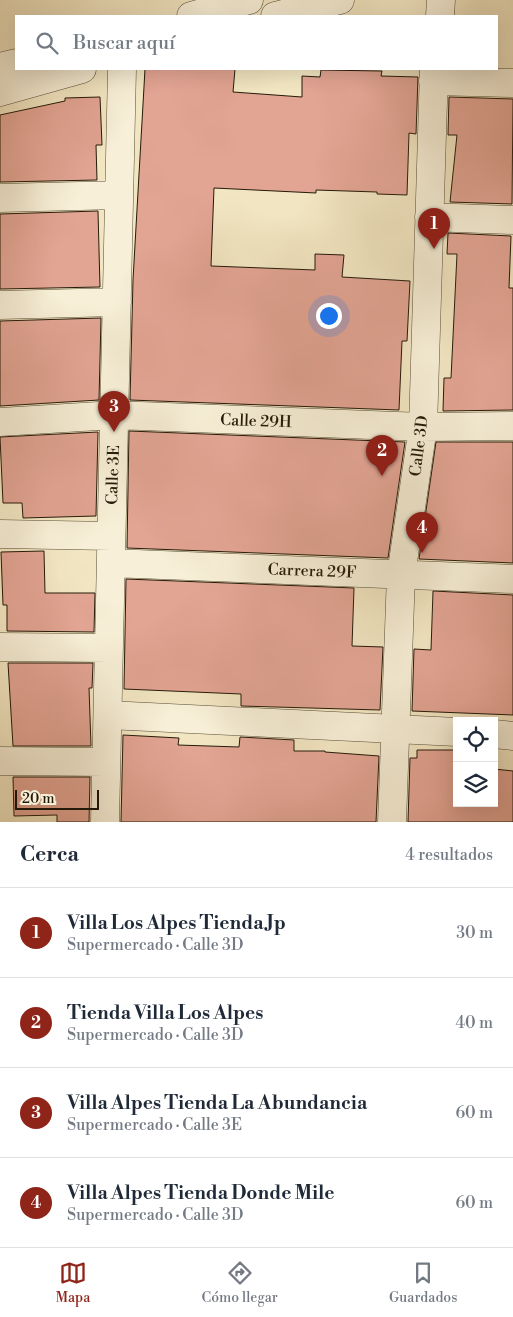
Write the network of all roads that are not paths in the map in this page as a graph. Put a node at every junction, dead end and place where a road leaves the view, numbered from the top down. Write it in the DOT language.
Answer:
graph roads {
  1 [pos="249,0"];
  2 [pos="340,0"];
  3 [pos="441,0"];
  4 [pos="195,15"];
  5 [pos="279,15"];
  6 [pos="440,15"];
  7 [pos="15,63"];
  8 [pos="0,67"];
  9 [pos="78,70"];
  10 [pos="122,70"];
  11 [pos="434,75"];
  12 [pos="513,83"];
  13 [pos="0,92"];
  14 [pos="119,195"];
  15 [pos="0,198"];
  16 [pos="430,217"];
  17 [pos="513,220"];
  18 [pos="117,302"];
  19 [pos="0,304"];
  20 [pos="115,415"];
  21 [pos="0,422"];
  22 [pos="513,426"];
  23 [pos="423,427"];
  24 [pos="0,534"];
  25 [pos="111,549"];
  26 [pos="401,575"];
  27 [pos="513,579"];
  28 [pos="0,647"];
  29 [pos="109,648"];
  30 [pos="108,715"];
  31 [pos="395,728"];
  32 [pos="453,732"];
  33 [pos="498,734"];
  34 [pos="513,736"];
  35 [pos="0,761"];
  36 [pos="106,762"];
  37 [pos="105,822"];
  38 [pos="392,822"];
  1 -- 4 [label="street"];
  2 -- 5 [label="street"];
  3 -- 6 [label="street"];
  7 -- 8 [label="street"];
  9 -- 13 [label="street"];
  10 -- 14 [label="street, Calle 3E"];
  11 -- 12 [label="street"];
  11 -- 16 [label="street, Calle 3D"];
  14 -- 15 [label="street"];
  14 -- 18 [label="street, Calle 3E"];
  16 -- 17 [label="street"];
  16 -- 23 [label="street, Calle 3D"];
  18 -- 19 [label="street"];
  18 -- 20 [label="street, Calle 3E"];
  20 -- 21 [label="street, Calle 29H"];
  20 -- 23 [label="street, Calle 29H"];
  20 -- 25 [label="street, Calle 3E"];
  22 -- 23 [label="street, Calle 29H"];
  23 -- 26 [label="street, Calle 3D"];
  24 -- 25 [label="street, Carrera 29F"];
  25 -- 26 [label="street, Carrera 29F"];
  25 -- 29 [label="street, Calle 3E"];
  26 -- 27 [label="street, Carrera 29F"];
  26 -- 31 [label="street, Calle 3D"];
  28 -- 29 [label="street"];
  29 -- 30 [label="street, Calle 3E"];
  30 -- 31 [label="street"];
  30 -- 36 [label="street, Calle 3E"];
  31 -- 32 [label="street"];
  31 -- 38 [label="street, Calle 3D"];
  33 -- 34 [label="street"];
  35 -- 36 [label="street"];
  36 -- 37 [label="street, Calle 3E"];
}
